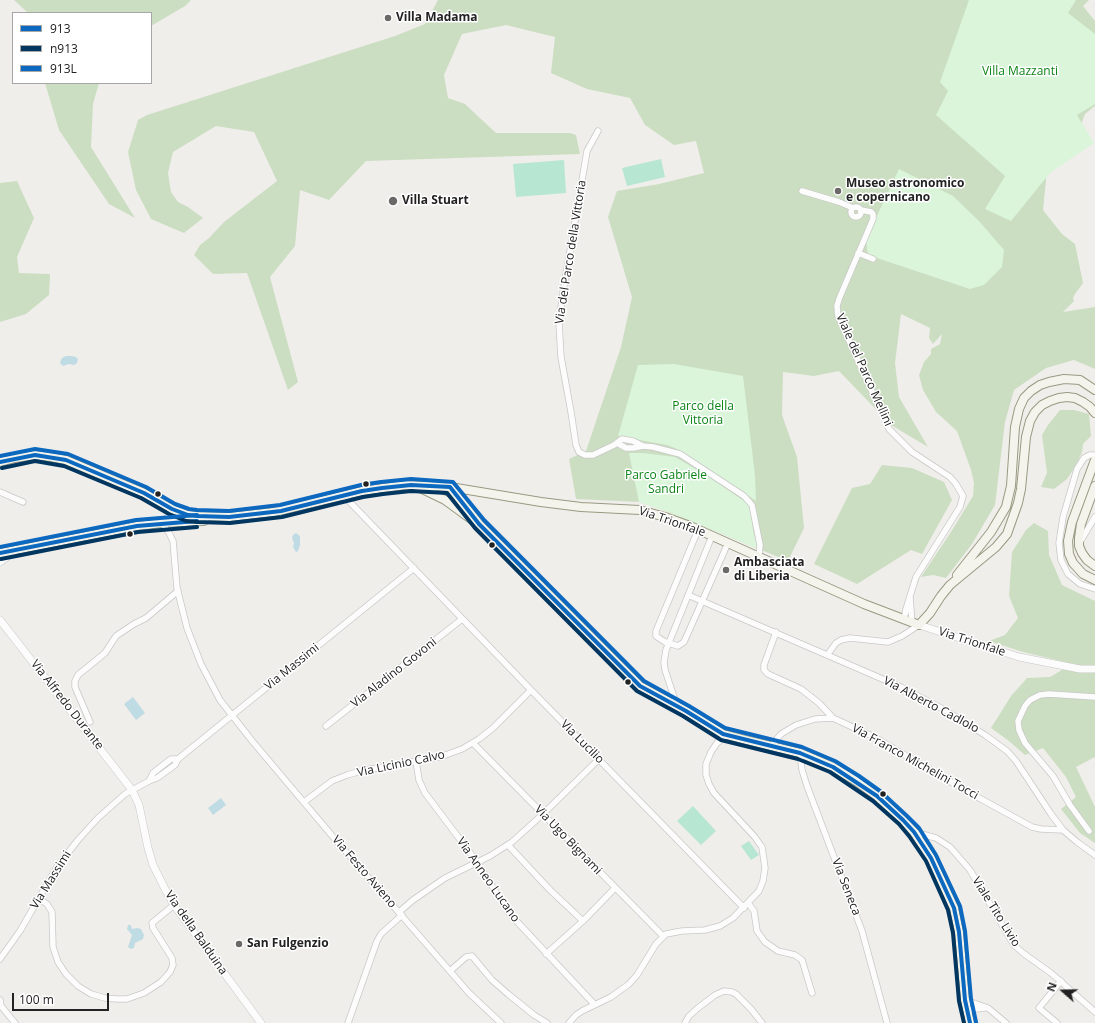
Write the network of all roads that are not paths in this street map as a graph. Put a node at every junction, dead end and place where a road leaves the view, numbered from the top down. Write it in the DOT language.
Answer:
graph roads {
  1 [pos="598,131"];
  2 [pos="802,191"];
  3 [pos="853,208"];
  4 [pos="861,210"];
  5 [pos="858,253"];
  6 [pos="873,259"];
  7 [pos="1095,390"];
  8 [pos="1095,413"];
  9 [pos="1095,455"];
  10 [pos="1095,460"];
  11 [pos="0,462"];
  12 [pos="415,485"];
  13 [pos="1095,486"];
  14 [pos="450,487"];
  15 [pos="0,492"];
  16 [pos="344,496"];
  17 [pos="23,502"];
  18 [pos="172,509"];
  19 [pos="229,517"];
  20 [pos="1095,517"];
  21 [pos="162,523"];
  22 [pos="478,524"];
  23 [pos="698,530"];
  24 [pos="712,536"];
  25 [pos="728,543"];
  26 [pos="1079,544"];
  27 [pos="17,550"];
  28 [pos="0,553"];
  29 [pos="759,556"];
  30 [pos="0,562"];
  31 [pos="1095,566"];
  32 [pos="414,568"];
  33 [pos="1095,580"];
  34 [pos="950,585"];
  35 [pos="1095,589"];
  36 [pos="178,591"];
  37 [pos="688,595"];
  38 [pos="910,596"];
  39 [pos="702,601"];
  40 [pos="462,619"];
  41 [pos="0,620"];
  42 [pos="904,620"];
  43 [pos="916,624"];
  44 [pos="776,632"];
  45 [pos="668,643"];
  46 [pos="828,654"];
  47 [pos="1095,669"];
  48 [pos="531,690"];
  49 [pos="1095,697"];
  50 [pos="677,706"];
  51 [pos="232,715"];
  52 [pos="833,718"];
  53 [pos="90,722"];
  54 [pos="326,726"];
  55 [pos="727,735"];
  56 [pos="473,743"];
  57 [pos="771,746"];
  58 [pos="800,753"];
  59 [pos="599,759"];
  60 [pos="416,761"];
  61 [pos="132,790"];
  62 [pos="304,802"];
  63 [pos="543,814"];
  64 [pos="1063,830"];
  65 [pos="1089,831"];
  66 [pos="914,832"];
  67 [pos="508,845"];
  68 [pos="1095,855"];
  69 [pos="477,862"];
  70 [pos="615,888"];
  71 [pos="39,899"];
  72 [pos="750,901"];
  73 [pos="174,905"];
  74 [pos="744,908"];
  75 [pos="401,913"];
  76 [pos="583,921"];
  77 [pos="663,936"];
  78 [pos="546,954"];
  79 [pos="0,959"];
  80 [pos="450,971"];
  81 [pos="1061,981"];
  82 [pos="812,993"];
  83 [pos="0,1000"];
  84 [pos="965,1000"];
  85 [pos="594,1004"];
  86 [pos="1,1006"];
  87 [pos="988,1008"];
  88 [pos="967,1010"];
  89 [pos="1095,1012"];
  90 [pos="15,1023"];
  91 [pos="261,1023"];
  92 [pos="348,1023"];
  93 [pos="502,1023"];
  94 [pos="547,1023"];
  95 [pos="569,1023"];
  96 [pos="685,1023"];
  97 [pos="762,1023"];
  98 [pos="887,1023"];
  99 [pos="970,1023"];
  100 [pos="1006,1023"];
  101 [pos="1057,1023"];
  1 -- 29 [label="street, Via del Parco della Vittoria"];
  2 -- 3 [label="street"];
  3 -- 4 [label="street"];
  3 -- 4 [label="street"];
  4 -- 5 [label="street, Viale del Parco Mellini"];
  5 -- 6 [label="street"];
  5 -- 38 [label="street, Viale del Parco Mellini"];
  7 -- 34 [label="main road"];
  8 -- 34 [label="main road"];
  9 -- 35 [label="street"];
  10 -- 33 [label="main road"];
  11 -- 18 [label="main road, Via Trionfale"];
  12 -- 14 [label="main road, Via Trionfale"];
  12 -- 16 [label="main road, Via Trionfale"];
  12 -- 22 [label="main road"];
  13 -- 26 [label="main road"];
  14 -- 22 [label="main road"];
  14 -- 23 [label="main road, Via Trionfale"];
  15 -- 17 [label="street"];
  16 -- 19 [label="main road, Via Trionfale"];
  16 -- 32 [label="street, Via Lucilio"];
  18 -- 19 [label="main road, Via Trionfale"];
  18 -- 21 [label="street"];
  19 -- 21 [label="main road, Via Trionfale"];
  20 -- 26 [label="street"];
  21 -- 27 [label="main road, Via Trionfale"];
  21 -- 36 [label="street, Via Festo Avieno"];
  22 -- 50 [label="main road"];
  23 -- 24 [label="main road, Via Trionfale"];
  23 -- 45 [label="street"];
  24 -- 25 [label="main road, Via Trionfale"];
  24 -- 37 [label="street"];
  25 -- 29 [label="main road, Via Trionfale"];
  25 -- 39 [label="street"];
  26 -- 31 [label="main road"];
  27 -- 28 [label="main road, Via Trionfale"];
  27 -- 30 [label="street"];
  29 -- 42 [label="main road, Via Trionfale"];
  32 -- 40 [label="street, Via Lucilio"];
  32 -- 51 [label="street, Via Massimi"];
  34 -- 43 [label="main road"];
  36 -- 51 [label="street, Via Festo Avieno"];
  36 -- 53 [label="street"];
  37 -- 39 [label="street, Via Alberto Cadlolo"];
  37 -- 45 [label="street"];
  38 -- 42 [label="street, Viale del Parco Mellini"];
  38 -- 43 [label="street, Viale del Parco Mellini"];
  39 -- 44 [label="street, Via Alberto Cadlolo"];
  39 -- 45 [label="street"];
  40 -- 48 [label="street, Via Lucilio"];
  40 -- 54 [label="street, Via Aladino Govoni"];
  41 -- 61 [label="street, Via Alfredo Durante"];
  42 -- 43 [label="main road, Via Trionfale"];
  43 -- 46 [label="street"];
  43 -- 47 [label="street, Via Trionfale"];
  44 -- 46 [label="street, Via Alberto Cadlolo"];
  44 -- 52 [label="street"];
  45 -- 50 [label="street"];
  46 -- 64 [label="street, Via Alberto Cadlolo"];
  48 -- 56 [label="street, Via Licinio Calvo"];
  48 -- 59 [label="street, Via Lucilio"];
  49 -- 65 [label="street"];
  50 -- 55 [label="main road"];
  51 -- 61 [label="street, Via Massimi"];
  51 -- 62 [label="street, Via Festo Avieno"];
  52 -- 57 [label="street, Via Franco Michelini Tocci"];
  52 -- 64 [label="street, Via Franco Michelini Tocci"];
  55 -- 57 [label="main road"];
  55 -- 72 [label="street"];
  56 -- 60 [label="street, Via Licinio Calvo"];
  56 -- 63 [label="street, Via Ugo Bignami"];
  57 -- 58 [label="main road"];
  58 -- 66 [label="main road"];
  58 -- 98 [label="street, Via Seneca"];
  59 -- 63 [label="street"];
  59 -- 74 [label="street, Via Lucilio"];
  60 -- 62 [label="street, Via Licinio Calvo"];
  60 -- 69 [label="street, Via Anneo Lucano"];
  61 -- 71 [label="street, Via Massimi"];
  61 -- 73 [label="street, Via della Balduina"];
  62 -- 75 [label="street, Via Festo Avieno"];
  63 -- 67 [label="street"];
  63 -- 70 [label="street, Via Ugo Bignami"];
  64 -- 68 [label="street, Via Alberto Cadlolo"];
  66 -- 81 [label="street, Viale Tito Livio"];
  66 -- 84 [label="main road"];
  67 -- 69 [label="street"];
  67 -- 76 [label="street"];
  69 -- 75 [label="street"];
  69 -- 78 [label="street, Via Anneo Lucano"];
  70 -- 76 [label="street"];
  70 -- 77 [label="street, Via Ugo Bignami"];
  71 -- 73 [label="street"];
  71 -- 79 [label="street, Via Massimi"];
  72 -- 74 [label="street"];
  72 -- 82 [label="street"];
  73 -- 91 [label="street, Via della Balduina"];
  74 -- 77 [label="street"];
  75 -- 80 [label="street, Via Festo Avieno"];
  75 -- 92 [label="street"];
  76 -- 78 [label="street"];
  77 -- 85 [label="street"];
  78 -- 85 [label="street, Via Anneo Lucano"];
  80 -- 93 [label="street, Via Festo Avieno"];
  80 -- 94 [label="street"];
  81 -- 89 [label="street, Viale Tito Livio"];
  81 -- 101 [label="street"];
  83 -- 86 [label="street"];
  84 -- 87 [label="street"];
  84 -- 88 [label="main road"];
  85 -- 95 [label="street"];
  86 -- 90 [label="street"];
  87 -- 88 [label="street"];
  87 -- 100 [label="street"];
  88 -- 99 [label="main road"];
  96 -- 97 [label="street"];
}
